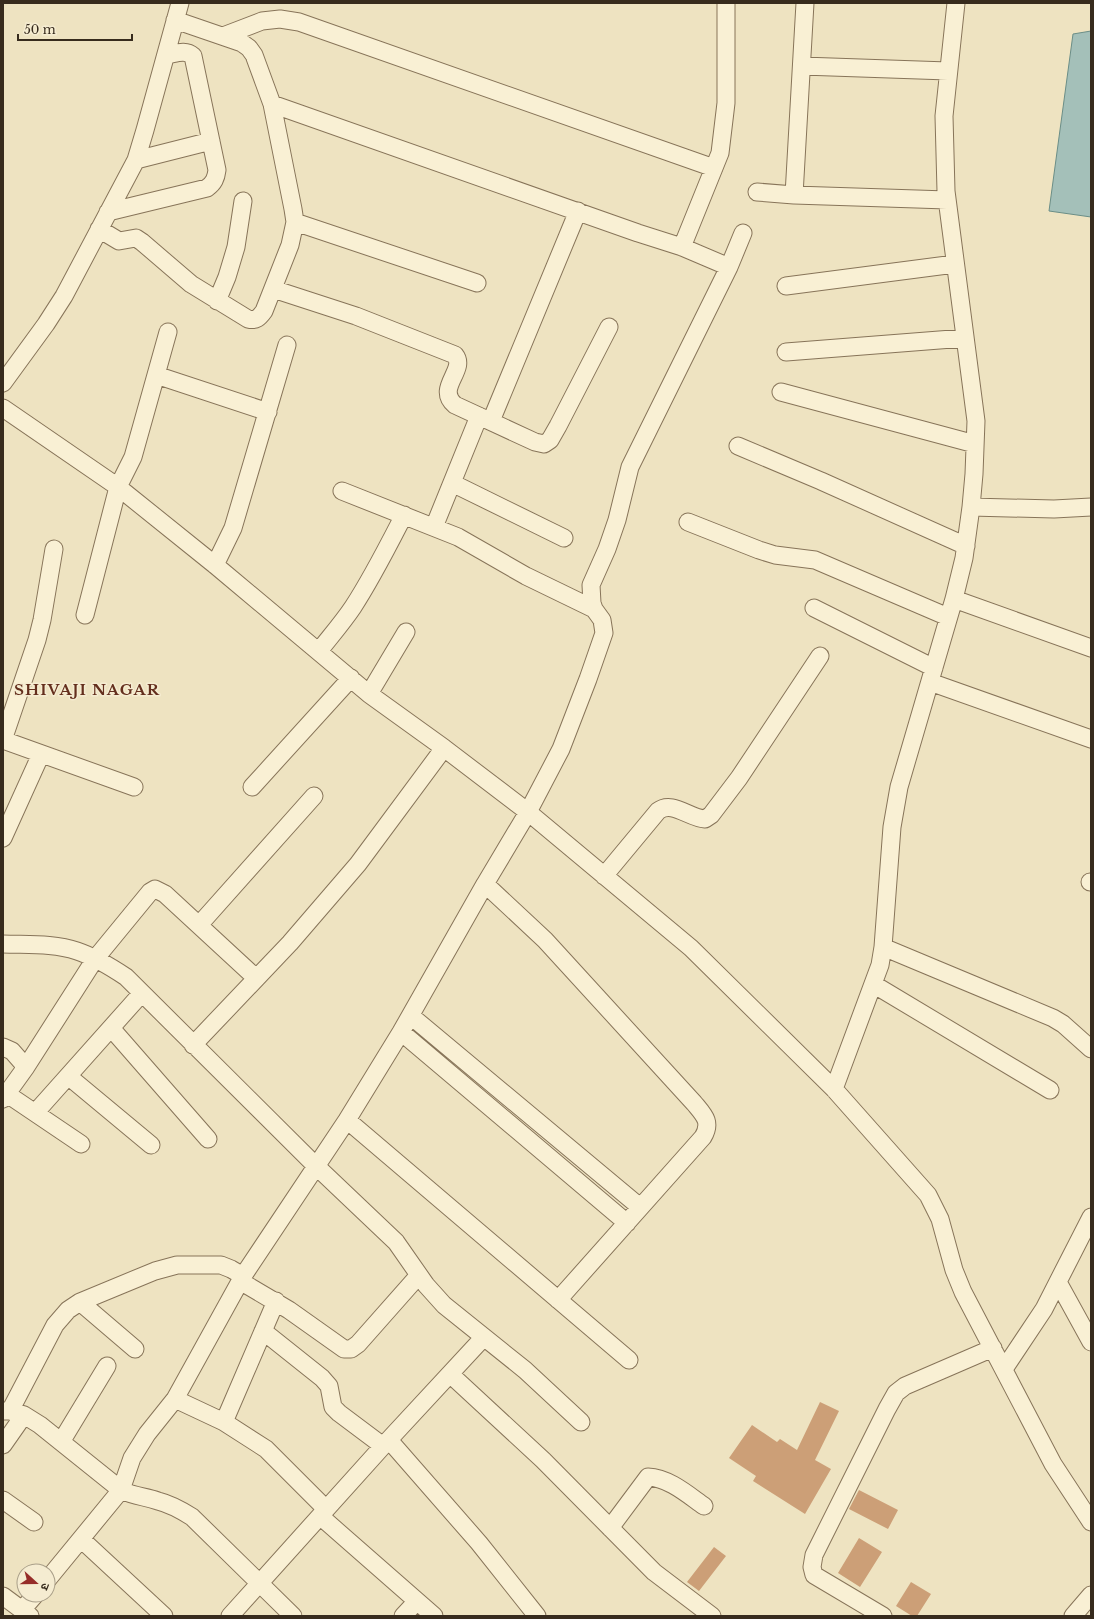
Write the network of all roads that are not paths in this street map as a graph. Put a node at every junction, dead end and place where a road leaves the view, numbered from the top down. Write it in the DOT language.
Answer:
graph roads {
  1 [pos="180,3"];
  2 [pos="726,3"];
  3 [pos="805,3"];
  4 [pos="956,3"];
  5 [pos="175,20"];
  6 [pos="223,36"];
  7 [pos="166,55"];
  8 [pos="802,66"];
  9 [pos="948,71"];
  10 [pos="272,104"];
  11 [pos="211,141"];
  12 [pos="136,160"];
  13 [pos="714,168"];
  14 [pos="757,192"];
  15 [pos="794,195"];
  16 [pos="947,200"];
  17 [pos="243,201"];
  18 [pos="578,211"];
  19 [pos="108,212"];
  20 [pos="295,222"];
  21 [pos="99,229"];
  22 [pos="743,233"];
  23 [pos="682,246"];
  24 [pos="956,264"];
  25 [pos="729,267"];
  26 [pos="477,283"];
  27 [pos="786,286"];
  28 [pos="273,289"];
  29 [pos="217,301"];
  30 [pos="609,327"];
  31 [pos="168,332"];
  32 [pos="965,338"];
  33 [pos="287,345"];
  34 [pos="786,352"];
  35 [pos="156,375"];
  36 [pos="3,383"];
  37 [pos="781,392"];
  38 [pos="3,408"];
  39 [pos="268,412"];
  40 [pos="485,418"];
  41 [pos="975,444"];
  42 [pos="738,446"];
  43 [pos="452,483"];
  44 [pos="118,487"];
  45 [pos="342,491"];
  46 [pos="971,507"];
  47 [pos="1091,507"];
  48 [pos="404,515"];
  49 [pos="688,522"];
  50 [pos="434,526"];
  51 [pos="564,538"];
  52 [pos="966,546"];
  53 [pos="54,549"];
  54 [pos="215,565"];
  55 [pos="954,599"];
  56 [pos="814,608"];
  57 [pos="594,609"];
  58 [pos="85,614"];
  59 [pos="948,617"];
  60 [pos="406,632"];
  61 [pos="1091,648"];
  62 [pos="319,651"];
  63 [pos="820,656"];
  64 [pos="932,675"];
  65 [pos="351,678"];
  66 [pos="369,694"];
  67 [pos="1091,739"];
  68 [pos="3,740"];
  69 [pos="444,748"];
  70 [pos="41,754"];
  71 [pos="252,786"];
  72 [pos="134,787"];
  73 [pos="314,796"];
  74 [pos="528,812"];
  75 [pos="3,838"];
  76 [pos="604,876"];
  77 [pos="485,884"];
  78 [pos="199,925"];
  79 [pos="3,944"];
  80 [pos="884,947"];
  81 [pos="95,959"];
  82 [pos="256,978"];
  83 [pos="873,984"];
  84 [pos="142,993"];
  85 [pos="410,1016"];
  86 [pos="111,1028"];
  87 [pos="402,1032"];
  88 [pos="193,1045"];
  89 [pos="3,1047"];
  90 [pos="1091,1049"];
  91 [pos="26,1067"];
  92 [pos="68,1076"];
  93 [pos="834,1090"];
  94 [pos="1050,1090"];
  95 [pos="5,1097"];
  96 [pos="35,1113"];
  97 [pos="347,1120"];
  98 [pos="548,1131"];
  99 [pos="208,1139"];
  100 [pos="81,1144"];
  101 [pos="151,1145"];
  102 [pos="536,1146"];
  103 [pos="316,1166"];
  104 [pos="640,1207"];
  105 [pos="1091,1217"];
  106 [pos="627,1223"];
  107 [pos="420,1275"];
  108 [pos="241,1278"];
  109 [pos="1058,1282"];
  110 [pos="558,1300"];
  111 [pos="276,1301"];
  112 [pos="80,1302"];
  113 [pos="263,1331"];
  114 [pos="484,1337"];
  115 [pos="1091,1342"];
  116 [pos="993,1348"];
  117 [pos="135,1349"];
  118 [pos="629,1360"];
  119 [pos="107,1366"];
  120 [pos="1004,1369"];
  121 [pos="450,1374"];
  122 [pos="175,1399"];
  123 [pos="12,1412"];
  124 [pos="224,1422"];
  125 [pos="581,1422"];
  126 [pos="61,1442"];
  127 [pos="386,1443"];
  128 [pos="3,1445"];
  129 [pos="122,1490"];
  130 [pos="3,1500"];
  131 [pos="704,1506"];
  132 [pos="323,1512"];
  133 [pos="34,1522"];
  134 [pos="1091,1522"];
  135 [pos="610,1528"];
  136 [pos="81,1539"];
  137 [pos="56,1570"];
  138 [pos="259,1584"];
  139 [pos="1091,1595"];
  140 [pos="3,1596"];
  141 [pos="417,1601"];
  142 [pos="31,1603"];
  143 [pos="26,1613"];
  144 [pos="164,1616"];
  145 [pos="230,1616"];
  146 [pos="293,1616"];
  147 [pos="403,1616"];
  148 [pos="434,1616"];
  149 [pos="537,1616"];
  150 [pos="712,1616"];
  151 [pos="883,1616"];
  152 [pos="1073,1616"];
  1 -- 5 [label="street"];
  2 -- 13 [label="street"];
  3 -- 8 [label="street"];
  4 -- 9 [label="street"];
  5 -- 6 [label="street"];
  5 -- 7 [label="street"];
  6 -- 10 [label="street"];
  6 -- 13 [label="street"];
  7 -- 11 [label="street"];
  7 -- 12 [label="street"];
  8 -- 9 [label="street"];
  8 -- 15 [label="street"];
  9 -- 16 [label="street"];
  10 -- 18 [label="street"];
  10 -- 20 [label="street"];
  11 -- 12 [label="street"];
  11 -- 19 [label="street"];
  12 -- 19 [label="street"];
  13 -- 23 [label="street"];
  14 -- 15 [label="street"];
  15 -- 16 [label="street"];
  16 -- 24 [label="street"];
  17 -- 29 [label="street"];
  18 -- 23 [label="street"];
  18 -- 40 [label="street"];
  19 -- 21 [label="street"];
  20 -- 26 [label="street"];
  20 -- 28 [label="street"];
  21 -- 29 [label="street"];
  21 -- 36 [label="street"];
  22 -- 25 [label="street"];
  23 -- 25 [label="street"];
  24 -- 27 [label="street"];
  24 -- 32 [label="street"];
  25 -- 57 [label="street"];
  28 -- 29 [label="street"];
  28 -- 40 [label="street"];
  30 -- 40 [label="street"];
  31 -- 35 [label="street"];
  32 -- 34 [label="street"];
  32 -- 41 [label="street"];
  33 -- 39 [label="street"];
  35 -- 39 [label="street"];
  35 -- 44 [label="street"];
  37 -- 41 [label="street"];
  38 -- 44 [label="street"];
  39 -- 54 [label="street"];
  40 -- 43 [label="street"];
  41 -- 46 [label="street"];
  42 -- 52 [label="street"];
  43 -- 50 [label="street"];
  43 -- 51 [label="street"];
  44 -- 54 [label="street"];
  44 -- 58 [label="street"];
  45 -- 48 [label="street"];
  46 -- 47 [label="street"];
  46 -- 52 [label="street"];
  48 -- 50 [label="street"];
  48 -- 62 [label="street"];
  49 -- 59 [label="street"];
  50 -- 57 [label="street"];
  52 -- 55 [label="street"];
  53 -- 68 [label="street"];
  54 -- 62 [label="street"];
  55 -- 59 [label="street"];
  55 -- 61 [label="street"];
  56 -- 64 [label="street"];
  57 -- 74 [label="street"];
  59 -- 64 [label="street"];
  60 -- 66 [label="street"];
  62 -- 65 [label="street"];
  63 -- 76 [label="street"];
  64 -- 67 [label="street"];
  64 -- 80 [label="street"];
  65 -- 66 [label="street"];
  65 -- 71 [label="street"];
  66 -- 69 [label="street"];
  68 -- 70 [label="street"];
  69 -- 74 [label="street"];
  69 -- 82 [label="street"];
  70 -- 72 [label="street"];
  70 -- 75 [label="street"];
  73 -- 78 [label="street"];
  74 -- 76 [label="street"];
  74 -- 77 [label="street"];
  76 -- 93 [label="street"];
  77 -- 85 [label="street"];
  77 -- 104 [label="street"];
  78 -- 81 [label="street"];
  78 -- 82 [label="street"];
  79 -- 81 [label="street"];
  80 -- 83 [label="street"];
  80 -- 90 [label="street"];
  81 -- 84 [label="street"];
  81 -- 91 [label="street"];
  82 -- 88 [label="street"];
  83 -- 93 [label="street"];
  83 -- 94 [label="street"];
  84 -- 86 [label="street"];
  84 -- 88 [label="street"];
  85 -- 87 [label="street"];
  85 -- 98 [label="street"];
  86 -- 92 [label="street"];
  86 -- 99 [label="street"];
  87 -- 97 [label="street"];
  87 -- 102 [label="street"];
  88 -- 103 [label="street"];
  89 -- 91 [label="street"];
  91 -- 95 [label="street"];
  92 -- 96 [label="street"];
  92 -- 101 [label="street"];
  93 -- 116 [label="street"];
  95 -- 96 [label="street"];
  96 -- 100 [label="street"];
  97 -- 103 [label="street"];
  97 -- 110 [label="street"];
  98 -- 102 [label="street"];
  98 -- 104 [label="street"];
  102 -- 106 [label="street"];
  103 -- 107 [label="street"];
  103 -- 108 [label="street"];
  104 -- 106 [label="street"];
  105 -- 109 [label="street"];
  106 -- 110 [label="street"];
  107 -- 111 [label="street"];
  107 -- 114 [label="street"];
  108 -- 111 [label="street"];
  108 -- 112 [label="street"];
  108 -- 122 [label="street"];
  109 -- 115 [label="street"];
  109 -- 120 [label="street"];
  110 -- 118 [label="street"];
  111 -- 113 [label="street"];
  112 -- 117 [label="street"];
  112 -- 123 [label="street"];
  113 -- 124 [label="street"];
  113 -- 127 [label="street"];
  114 -- 121 [label="street"];
  114 -- 125 [label="street"];
  116 -- 120 [label="street"];
  116 -- 151 [label="street"];
  119 -- 126 [label="street"];
  120 -- 134 [label="street"];
  121 -- 127 [label="street"];
  121 -- 135 [label="street"];
  122 -- 124 [label="street"];
  122 -- 129 [label="street"];
  123 -- 126 [label="street"];
  123 -- 128 [label="street"];
  124 -- 132 [label="street"];
  126 -- 129 [label="street"];
  127 -- 132 [label="street"];
  127 -- 149 [label="street"];
  129 -- 136 [label="street"];
  129 -- 138 [label="street"];
  130 -- 133 [label="street"];
  131 -- 135 [label="street"];
  132 -- 138 [label="street"];
  132 -- 141 [label="street"];
  135 -- 150 [label="street"];
  136 -- 137 [label="street"];
  136 -- 144 [label="street"];
  138 -- 145 [label="street"];
  138 -- 146 [label="street"];
  139 -- 152 [label="street"];
  140 -- 143 [label="street"];
  141 -- 147 [label="street"];
  141 -- 148 [label="street"];
  142 -- 143 [label="street"];
}
